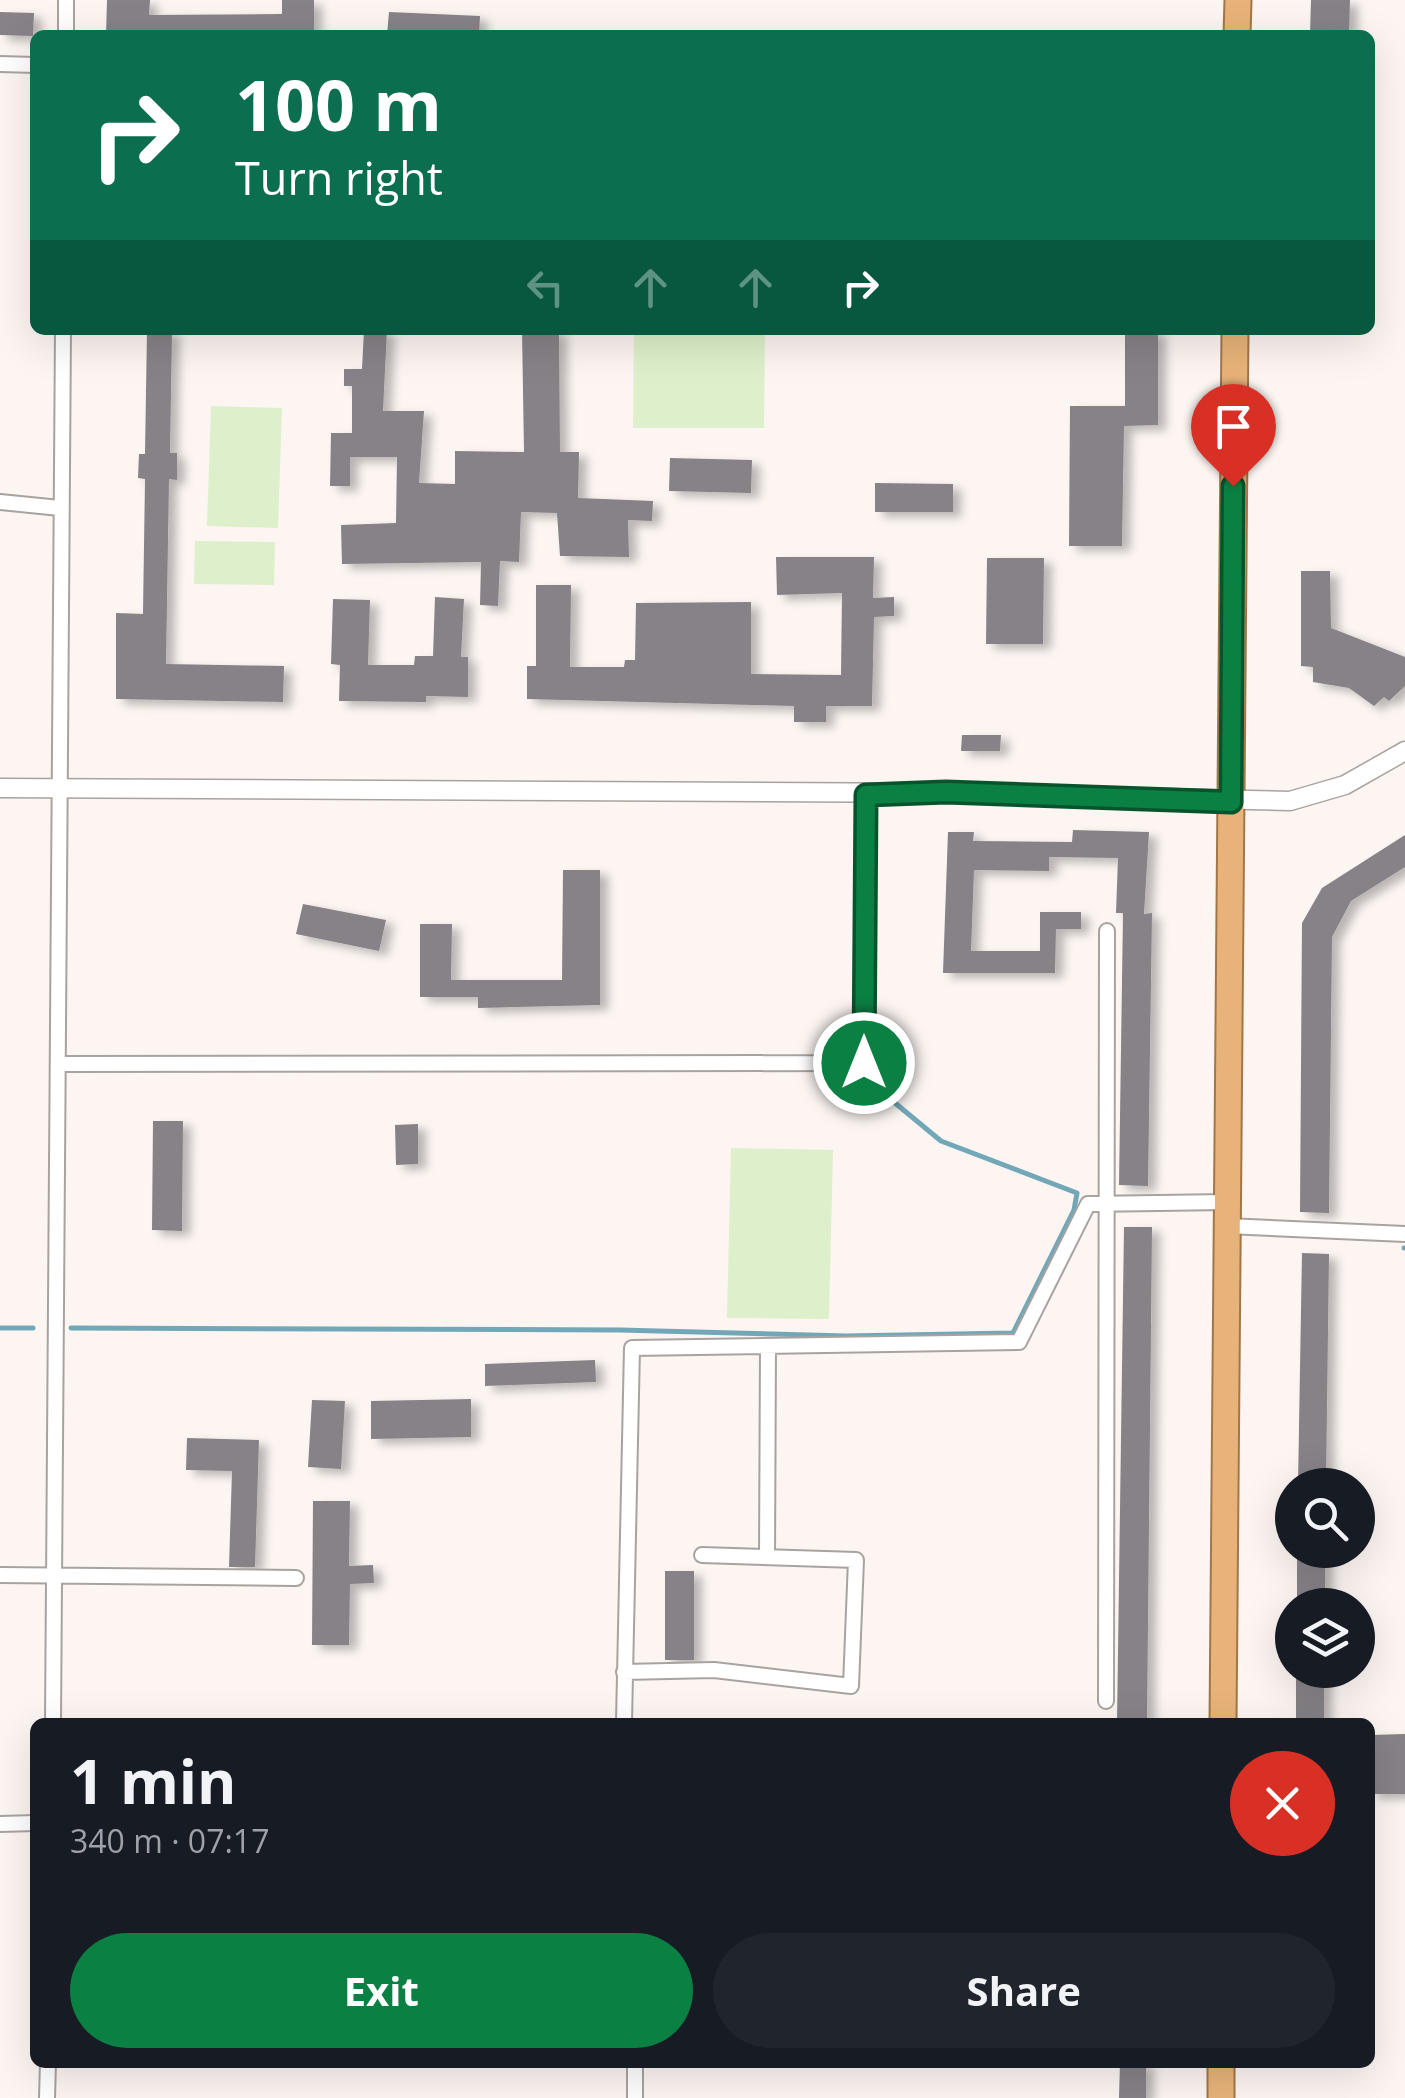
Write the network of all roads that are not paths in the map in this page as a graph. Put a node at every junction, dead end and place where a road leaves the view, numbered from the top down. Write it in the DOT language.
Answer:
graph roads {
  1 [pos="66,0"];
  2 [pos="1238,0"];
  3 [pos="66,30"];
  4 [pos="1237,30"];
  5 [pos="0,64"];
  6 [pos="30,65"];
  7 [pos="62,335"];
  8 [pos="1234,335"];
  9 [pos="0,502"];
  10 [pos="60,508"];
  11 [pos="1405,751"];
  12 [pos="0,788"];
  13 [pos="59,790"];
  14 [pos="866,795"];
  15 [pos="1231,802"];
  16 [pos="1107,931"];
  17 [pos="59,1064"];
  18 [pos="1106,1204"];
  19 [pos="1226,1214"];
  20 [pos="1405,1234"];
  21 [pos="768,1346"];
  22 [pos="702,1555"];
  23 [pos="767,1557"];
  24 [pos="52,1574"];
  25 [pos="0,1575"];
  26 [pos="296,1578"];
  27 [pos="624,1672"];
  28 [pos="1106,1701"];
  29 [pos="53,1718"];
  30 [pos="624,1718"];
  31 [pos="1223,1718"];
  32 [pos="30,1823"];
  33 [pos="0,1824"];
  34 [pos="48,2068"];
  35 [pos="635,2068"];
  36 [pos="1221,2068"];
  37 [pos="47,2098"];
  38 [pos="635,2098"];
  39 [pos="1220,2098"];
  1 -- 3 [label="street"];
  2 -- 4 [label="highway"];
  5 -- 6 [label="street"];
  7 -- 10 [label="street"];
  8 -- 15 [label="highway"];
  9 -- 10 [label="street"];
  10 -- 13 [label="street"];
  11 -- 15 [label="street"];
  12 -- 13 [label="street"];
  13 -- 14 [label="street"];
  13 -- 17 [label="street"];
  14 -- 15 [label="street"];
  14 -- 17 [label="street"];
  15 -- 19 [label="highway"];
  16 -- 18 [label="street"];
  17 -- 24 [label="street"];
  18 -- 19 [label="street"];
  18 -- 21 [label="street"];
  18 -- 28 [label="street"];
  19 -- 20 [label="street"];
  19 -- 31 [label="highway"];
  21 -- 23 [label="street"];
  21 -- 27 [label="street"];
  22 -- 23 [label="street"];
  23 -- 27 [label="street"];
  24 -- 25 [label="street"];
  24 -- 26 [label="street"];
  24 -- 29 [label="street"];
  27 -- 30 [label="street"];
  32 -- 33 [label="street"];
  34 -- 37 [label="street"];
  35 -- 38 [label="street"];
  36 -- 39 [label="highway"];
}
